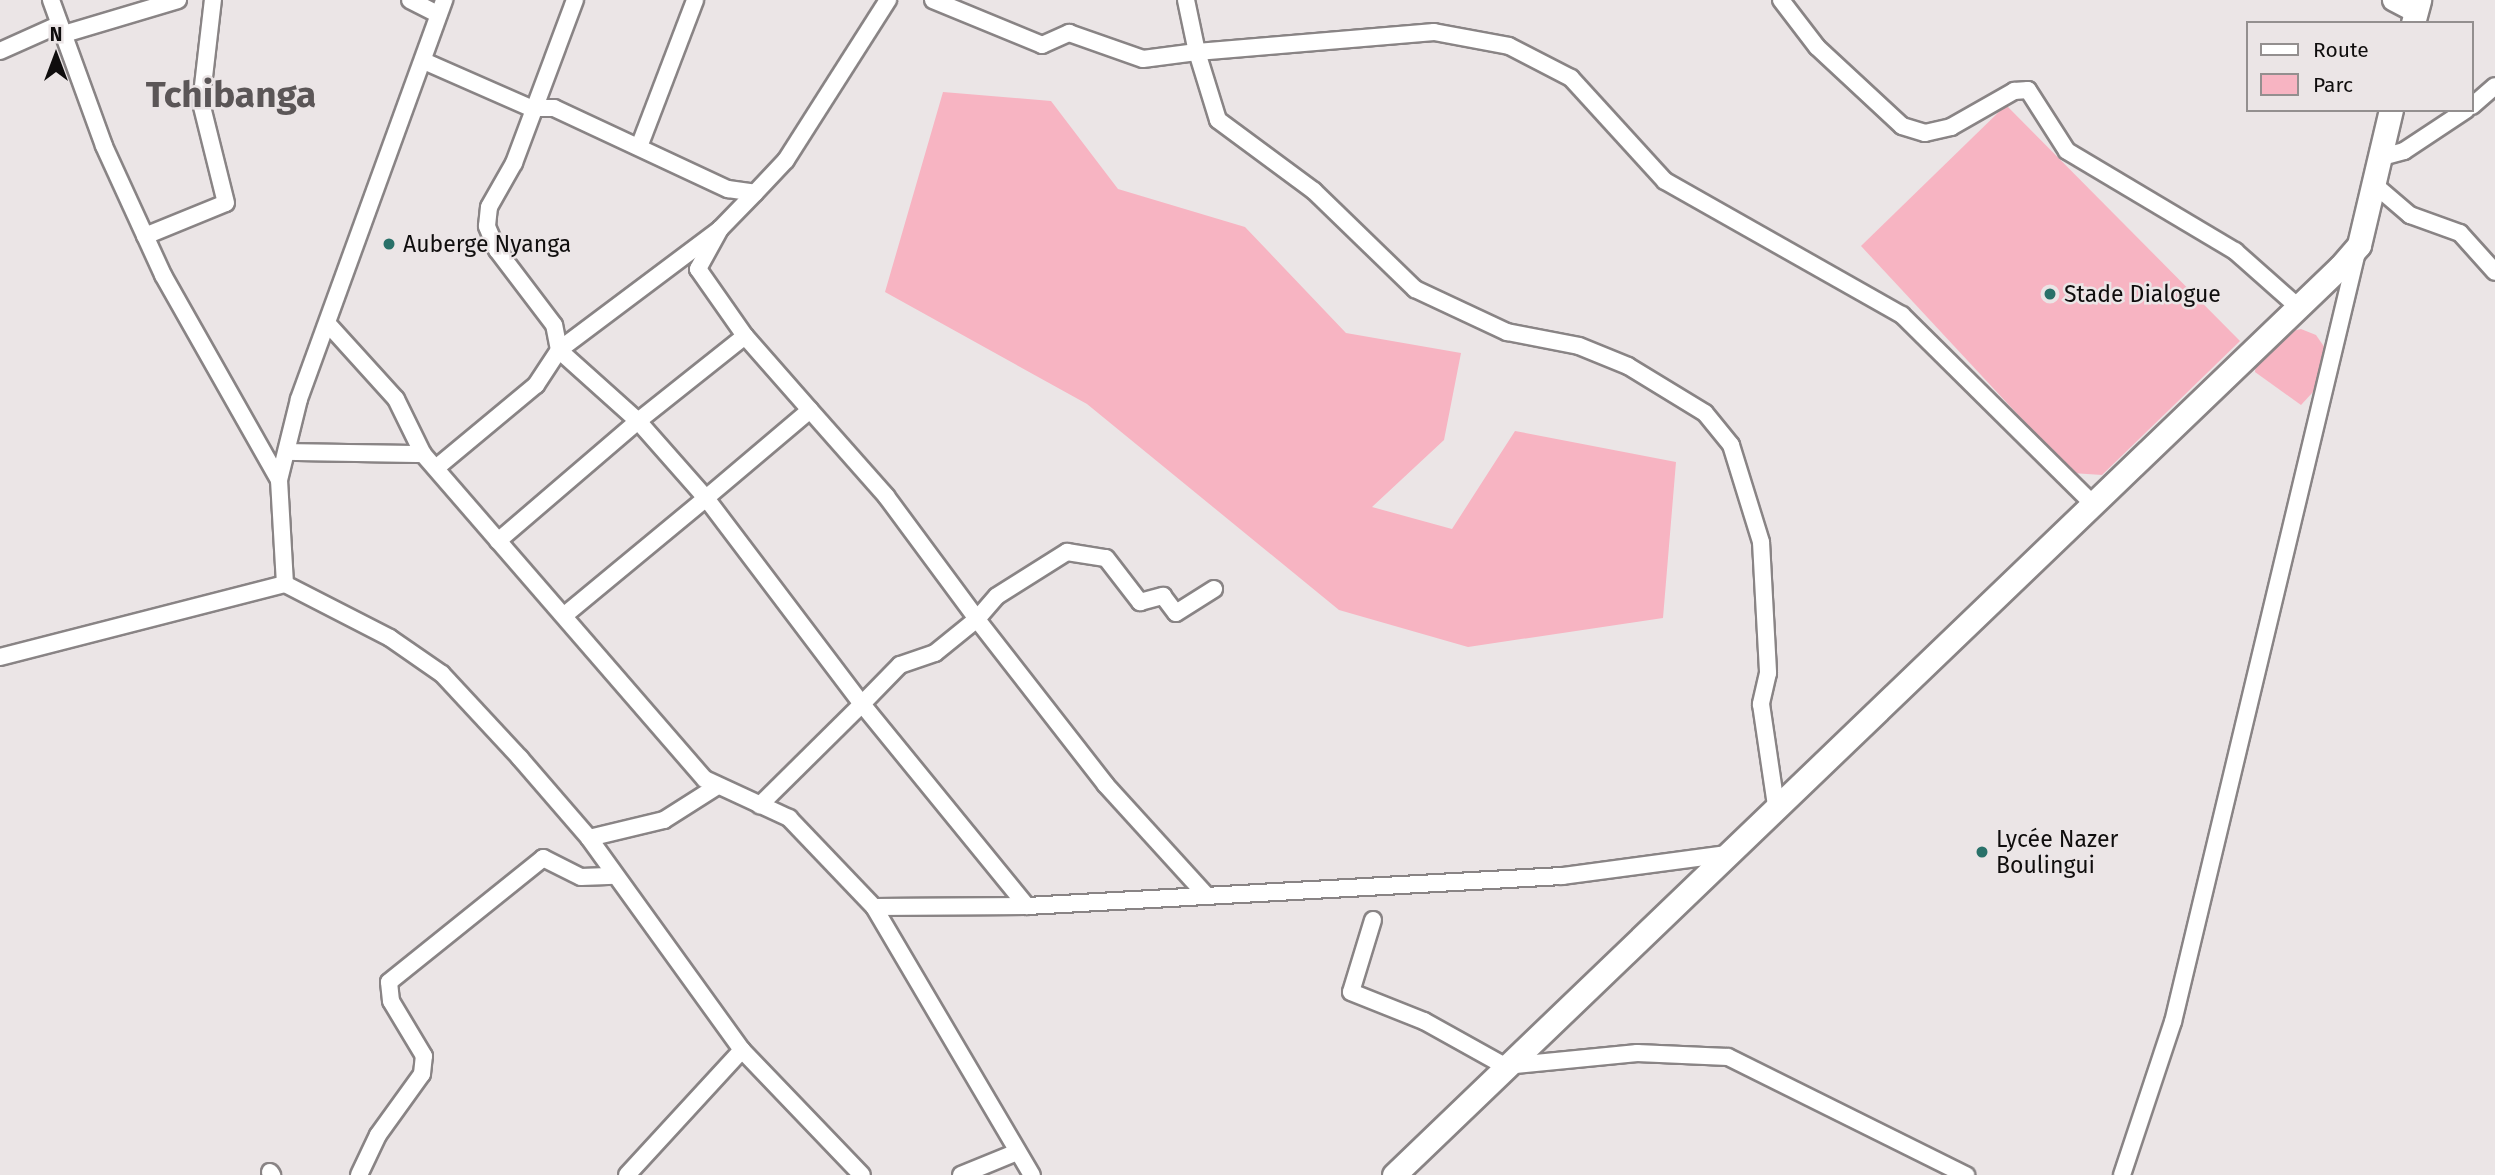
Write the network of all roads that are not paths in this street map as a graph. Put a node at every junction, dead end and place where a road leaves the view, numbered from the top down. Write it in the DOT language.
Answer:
graph roads {
  1 [pos="51,0"];
  2 [pos="177,0"];
  3 [pos="213,0"];
  4 [pos="410,0"];
  5 [pos="575,0"];
  6 [pos="695,0"];
  7 [pos="888,0"];
  8 [pos="933,0"];
  9 [pos="1186,0"];
  10 [pos="1780,0"];
  11 [pos="2392,0"];
  12 [pos="441,7"];
  13 [pos="2416,12"];
  14 [pos="61,29"];
  15 [pos="0,51"];
  16 [pos="1197,52"];
  17 [pos="426,62"];
  18 [pos="2495,86"];
  19 [pos="2474,104"];
  20 [pos="531,108"];
  21 [pos="2391,112"];
  22 [pos="2463,112"];
  23 [pos="639,147"];
  24 [pos="2382,157"];
  25 [pos="2376,186"];
  26 [pos="755,193"];
  27 [pos="720,229"];
  28 [pos="145,236"];
  29 [pos="2359,245"];
  30 [pos="2495,272"];
  31 [pos="2298,307"];
  32 [pos="328,324"];
  33 [pos="745,336"];
  34 [pos="559,350"];
  35 [pos="810,410"];
  36 [pos="638,421"];
  37 [pos="290,452"];
  38 [pos="422,454"];
  39 [pos="436,468"];
  40 [pos="279,480"];
  41 [pos="705,498"];
  42 [pos="2093,504"];
  43 [pos="498,541"];
  44 [pos="285,584"];
  45 [pos="1214,589"];
  46 [pos="566,614"];
  47 [pos="976,619"];
  48 [pos="1,656"];
  49 [pos="862,704"];
  50 [pos="716,788"];
  51 [pos="760,804"];
  52 [pos="1777,812"];
  53 [pos="589,838"];
  54 [pos="1737,852"];
  55 [pos="615,876"];
  56 [pos="1206,895"];
  57 [pos="1027,906"];
  58 [pos="874,907"];
  59 [pos="1373,920"];
  60 [pos="742,1050"];
  61 [pos="1505,1066"];
  62 [pos="1017,1152"];
  63 [pos="359,1175"];
  64 [pos="627,1175"];
  65 [pos="862,1175"];
  66 [pos="961,1175"];
  67 [pos="1032,1175"];
  68 [pos="1394,1175"];
  69 [pos="1966,1175"];
  70 [pos="2122,1175"];
  1 -- 14 [label="street"];
  2 -- 14 [label="street"];
  3 -- 28 [label="street"];
  4 -- 12 [label="street"];
  5 -- 20 [label="street"];
  6 -- 23 [label="street"];
  7 -- 26 [label="street"];
  8 -- 16 [label="street"];
  9 -- 16 [label="street"];
  10 -- 31 [label="street"];
  11 -- 13 [label="main road"];
  12 -- 17 [label="street"];
  14 -- 15 [label="street"];
  14 -- 28 [label="street"];
  16 -- 42 [label="street"];
  16 -- 52 [label="street"];
  17 -- 20 [label="street"];
  17 -- 32 [label="street"];
  18 -- 19 [label="street"];
  20 -- 23 [label="street"];
  20 -- 34 [label="street"];
  21 -- 24 [label="highway"];
  22 -- 24 [label="street"];
  23 -- 26 [label="street"];
  24 -- 25 [label="highway"];
  25 -- 29 [label="highway"];
  25 -- 30 [label="street"];
  26 -- 27 [label="street"];
  27 -- 33 [label="street"];
  27 -- 34 [label="street"];
  28 -- 40 [label="street"];
  29 -- 31 [label="highway"];
  29 -- 70 [label="street"];
  31 -- 42 [label="highway"];
  32 -- 37 [label="street"];
  32 -- 38 [label="street"];
  33 -- 35 [label="street"];
  33 -- 36 [label="street"];
  34 -- 36 [label="street"];
  34 -- 39 [label="street"];
  35 -- 41 [label="street"];
  35 -- 47 [label="street"];
  36 -- 41 [label="street"];
  36 -- 43 [label="street"];
  37 -- 38 [label="street"];
  37 -- 40 [label="street"];
  38 -- 39 [label="street"];
  39 -- 43 [label="street"];
  40 -- 44 [label="street"];
  41 -- 46 [label="street"];
  41 -- 49 [label="street"];
  42 -- 52 [label="highway"];
  43 -- 46 [label="street"];
  44 -- 48 [label="street"];
  44 -- 53 [label="street"];
  45 -- 47 [label="street"];
  46 -- 50 [label="street"];
  47 -- 49 [label="street"];
  47 -- 56 [label="street"];
  49 -- 51 [label="street"];
  49 -- 57 [label="street"];
  50 -- 51 [label="street"];
  50 -- 53 [label="street"];
  51 -- 58 [label="street"];
  52 -- 54 [label="highway"];
  53 -- 55 [label="street"];
  54 -- 56 [label="street"];
  54 -- 61 [label="highway"];
  55 -- 60 [label="street"];
  55 -- 63 [label="street"];
  56 -- 57 [label="street"];
  57 -- 58 [label="street"];
  58 -- 62 [label="street"];
  59 -- 61 [label="street"];
  60 -- 64 [label="street"];
  60 -- 65 [label="street"];
  61 -- 68 [label="highway"];
  61 -- 69 [label="street"];
  62 -- 66 [label="street"];
  62 -- 67 [label="street"];
}
